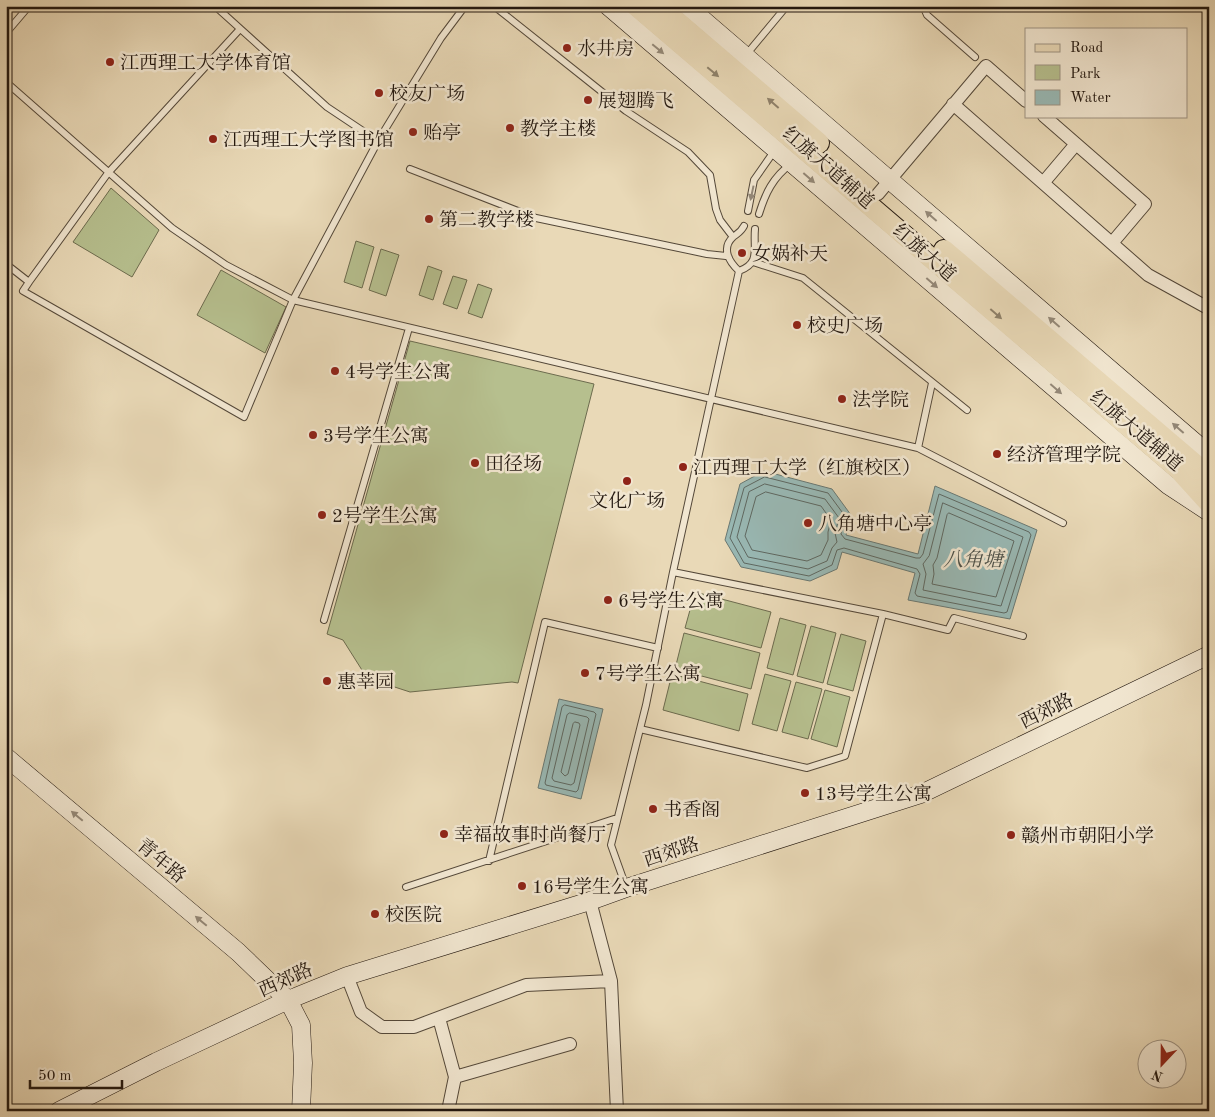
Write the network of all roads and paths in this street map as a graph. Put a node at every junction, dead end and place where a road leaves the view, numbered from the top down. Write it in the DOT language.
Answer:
graph roads {
  1 [pos="29,6"];
  2 [pos="216,6"];
  3 [pos="465,6"];
  4 [pos="494,6"];
  5 [pos="608,6"];
  6 [pos="636,6"];
  7 [pos="659,6"];
  8 [pos="687,6"];
  9 [pos="923,6"];
  10 [pos="785,8"];
  11 [pos="240,29"];
  12 [pos="6,33"];
  13 [pos="975,56"];
  14 [pos="739,63"];
  15 [pos="6,82"];
  16 [pos="1025,100"];
  17 [pos="953,104"];
  18 [pos="1046,118"];
  19 [pos="787,136"];
  20 [pos="378,141"];
  21 [pos="1076,144"];
  22 [pos="804,150"];
  23 [pos="410,169"];
  24 [pos="108,173"];
  25 [pos="1043,183"];
  26 [pos="884,187"];
  27 [pos="748,211"];
  28 [pos="759,214"];
  29 [pos="744,226"];
  30 [pos="755,229"];
  31 [pos="733,238"];
  32 [pos="1112,243"];
  33 [pos="726,256"];
  34 [pos="753,262"];
  35 [pos="6,264"];
  36 [pos="739,271"];
  37 [pos="29,282"];
  38 [pos="293,300"];
  39 [pos="1208,308"];
  40 [pos="408,328"];
  41 [pos="932,383"];
  42 [pos="710,400"];
  43 [pos="967,410"];
  44 [pos="918,448"];
  45 [pos="1209,464"];
  46 [pos="1209,476"];
  47 [pos="1209,503"];
  48 [pos="1209,512"];
  49 [pos="1063,523"];
  50 [pos="673,572"];
  51 [pos="883,614"];
  52 [pos="324,620"];
  53 [pos="1023,636"];
  54 [pos="658,648"];
  55 [pos="1209,656"];
  56 [pos="640,729"];
  57 [pos="6,757"];
  58 [pos="616,818"];
  59 [pos="489,860"];
  60 [pos="406,887"];
  61 [pos="626,888"];
  62 [pos="590,901"];
  63 [pos="346,976"];
  64 [pos="611,981"];
  65 [pos="288,1000"];
  66 [pos="439,1018"];
  67 [pos="570,1044"];
  68 [pos="456,1077"];
  69 [pos="59,1111"];
  70 [pos="301,1111"];
  71 [pos="448,1111"];
  72 [pos="617,1111"];
  1 -- 12 [label="lane"];
  2 -- 11 [label="lane"];
  3 -- 20 [label="lane"];
  4 -- 31 [label="lane"];
  5 -- 19 [label="street, 红旗大道辅道, one-way"];
  6 -- 19 [label="main road, 红旗大道, one-way"];
  7 -- 14 [label="main road, 红旗大道"];
  8 -- 14 [label="street, 红旗大道辅道"];
  9 -- 13 [label="lane"];
  10 -- 14 [label="lane"];
  11 -- 20 [label="lane"];
  11 -- 24 [label="lane"];
  19 -- 14 [label="main road, 红旗大道, one-way"];
  14 -- 26 [label="street, 红旗大道辅道"];
  15 -- 24 [label="lane"];
  16 -- 17 [label="street"];
  17 -- 25 [label="street"];
  17 -- 26 [label="street"];
  18 -- 21 [label="street"];
  19 -- 22 [label="main road, 红旗大道"];
  19 -- 27 [label="lane, one-way"];
  20 -- 38 [label="lane"];
  21 -- 25 [label="street"];
  21 -- 32 [label="street"];
  22 -- 26 [label="main road, 红旗大道"];
  22 -- 28 [label="lane"];
  22 -- 47 [label="main road, 红旗大道, one-way"];
  22 -- 48 [label="street, 红旗大道辅道, one-way"];
  23 -- 33 [label="lane"];
  24 -- 37 [label="lane"];
  24 -- 38 [label="lane"];
  25 -- 32 [label="street"];
  45 -- 26 [label="street, 红旗大道辅道, one-way"];
  26 -- 46 [label="main road, 红旗大道"];
  29 -- 31 [label="lane"];
  30 -- 34 [label="lane"];
  31 -- 33 [label="lane"];
  32 -- 39 [label="street"];
  33 -- 36 [label="lane"];
  34 -- 36 [label="lane"];
  34 -- 41 [label="lane"];
  35 -- 37 [label="lane"];
  36 -- 42 [label="lane"];
  37 -- 38 [label="lane"];
  38 -- 40 [label="lane"];
  40 -- 42 [label="lane"];
  40 -- 52 [label="lane"];
  41 -- 43 [label="lane"];
  41 -- 44 [label="lane"];
  42 -- 44 [label="lane"];
  42 -- 50 [label="lane"];
  44 -- 49 [label="lane"];
  50 -- 51 [label="lane"];
  50 -- 54 [label="lane"];
  51 -- 53 [label="lane"];
  51 -- 56 [label="lane"];
  54 -- 56 [label="lane"];
  54 -- 59 [label="lane"];
  55 -- 61 [label="street, 西郊路"];
  56 -- 58 [label="lane"];
  65 -- 57 [label="street, 青年路, one-way"];
  58 -- 59 [label="lane"];
  58 -- 61 [label="lane"];
  59 -- 60 [label="lane"];
  61 -- 62 [label="street, 西郊路"];
  62 -- 63 [label="street, 西郊路"];
  62 -- 64 [label="street"];
  63 -- 65 [label="street, 西郊路"];
  63 -- 66 [label="street"];
  64 -- 66 [label="street"];
  64 -- 72 [label="street"];
  65 -- 69 [label="street, 西郊路"];
  65 -- 70 [label="street, 青年路"];
  66 -- 68 [label="street"];
  67 -- 68 [label="street"];
  68 -- 71 [label="street"];
}
